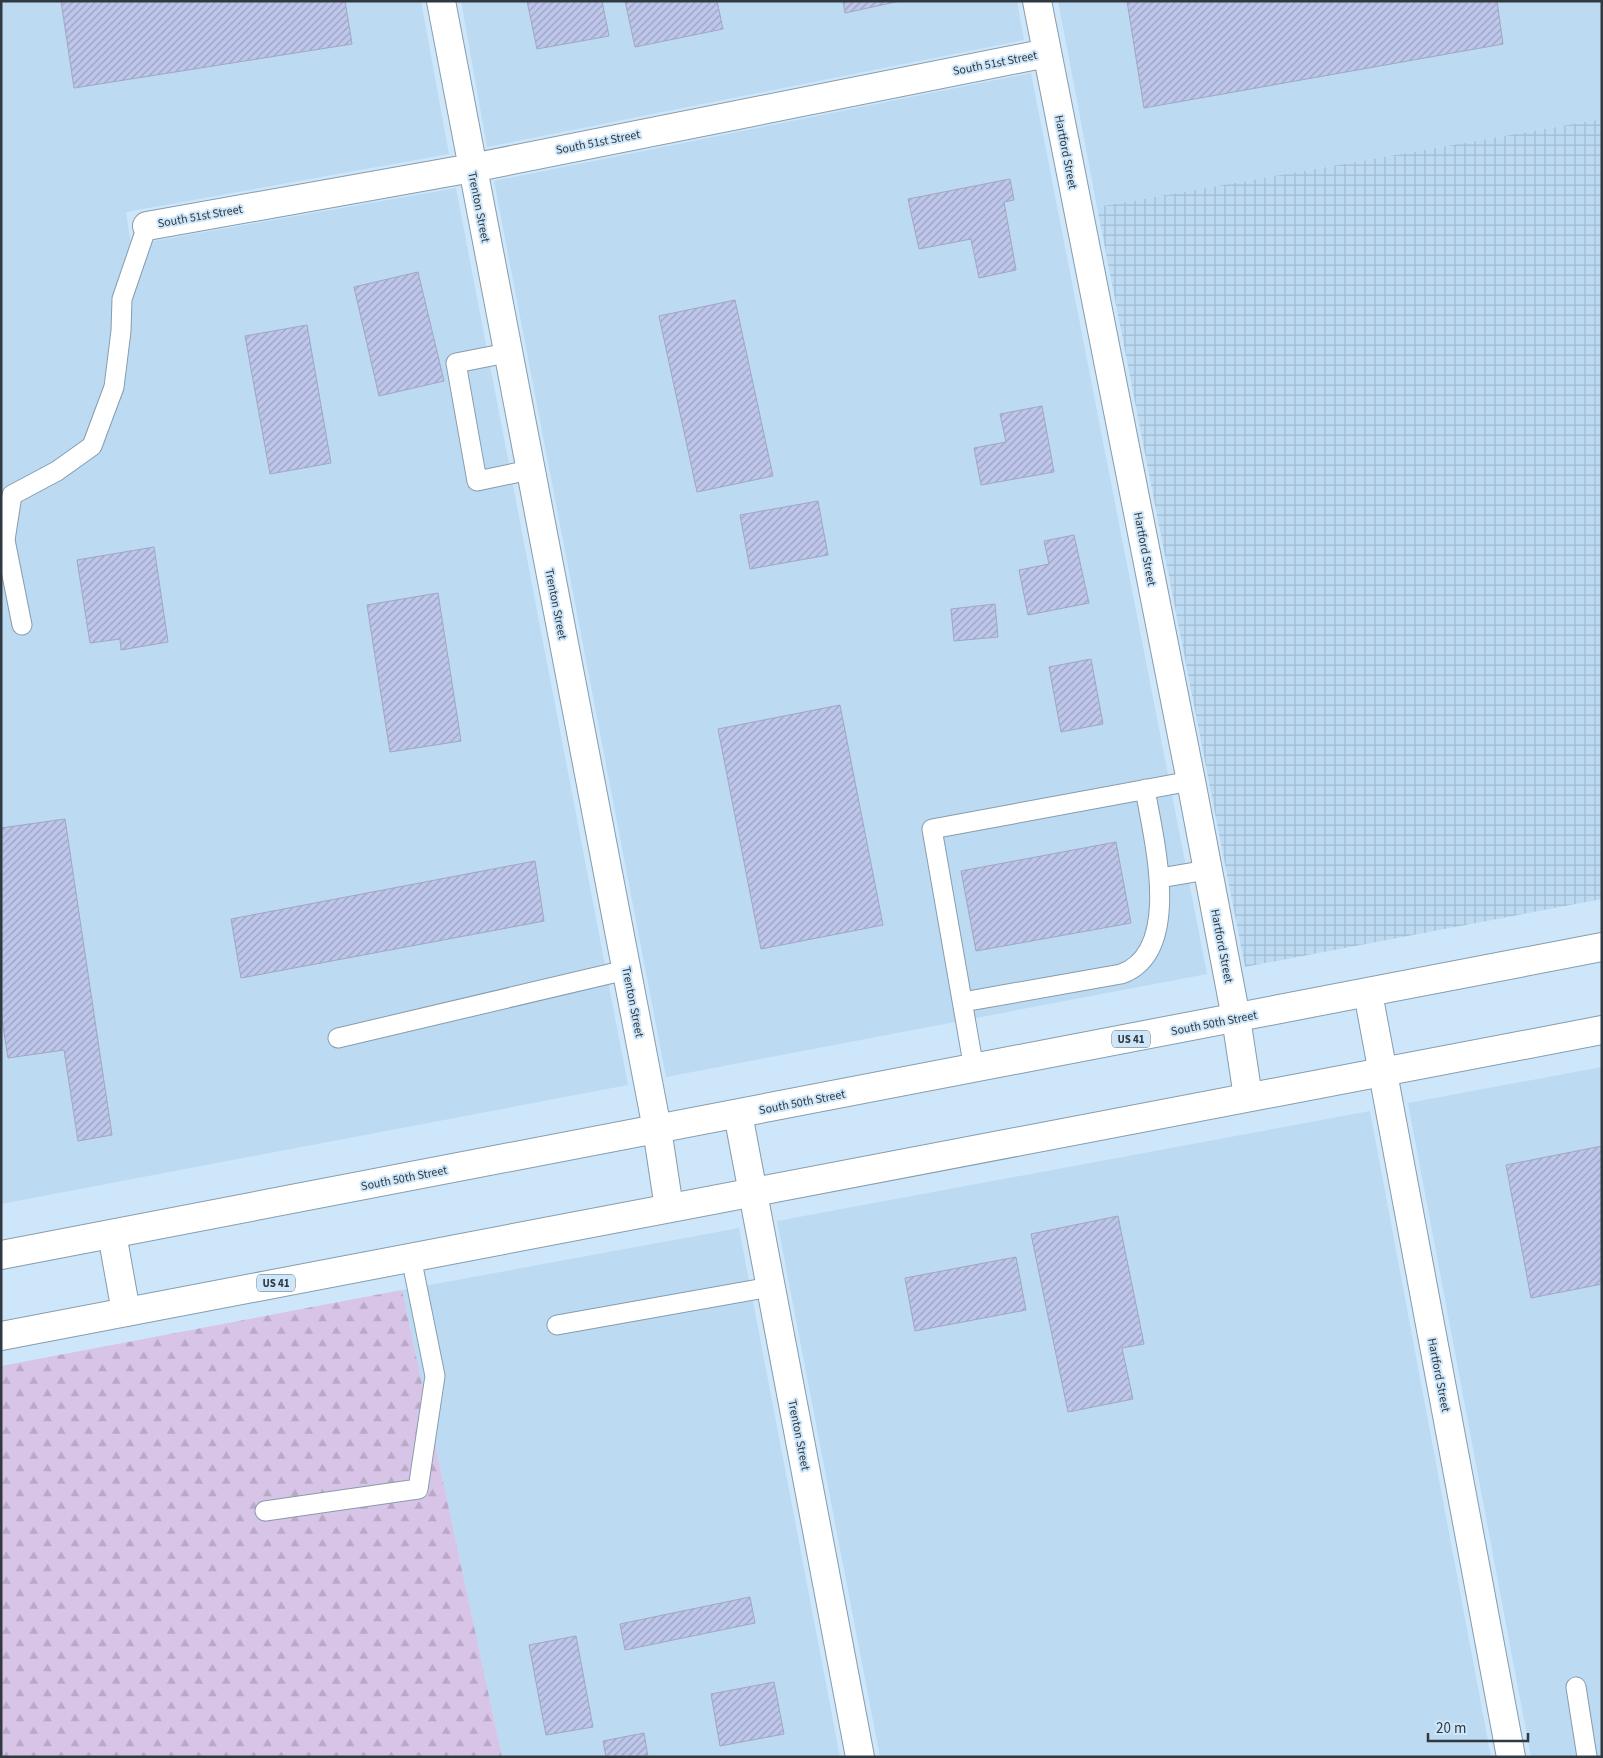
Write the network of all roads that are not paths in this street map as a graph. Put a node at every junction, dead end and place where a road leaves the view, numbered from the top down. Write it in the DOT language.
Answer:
graph roads {
  1 [pos="442,1"];
  2 [pos="1037,1"];
  3 [pos="1047,53"];
  4 [pos="472,168"];
  5 [pos="147,226"];
  6 [pos="507,353"];
  7 [pos="530,470"];
  8 [pos="22,625"];
  9 [pos="1190,781"];
  10 [pos="1145,789"];
  11 [pos="1207,870"];
  12 [pos="1160,878"];
  13 [pos="1602,947"];
  14 [pos="626,970"];
  15 [pos="1368,993"];
  16 [pos="962,1002"];
  17 [pos="1236,1018"];
  18 [pos="1602,1030"];
  19 [pos="338,1038"];
  20 [pos="974,1069"];
  21 [pos="1383,1072"];
  22 [pos="1248,1097"];
  23 [pos="738,1114"];
  24 [pos="657,1129"];
  25 [pos="753,1192"];
  26 [pos="669,1208"];
  27 [pos="112,1234"];
  28 [pos="1,1256"];
  29 [pos="411,1257"];
  30 [pos="770,1287"];
  31 [pos="126,1312"];
  32 [pos="557,1325"];
  33 [pos="1,1336"];
  34 [pos="265,1512"];
  35 [pos="1576,1687"];
  36 [pos="860,1757"];
  37 [pos="1511,1757"];
  38 [pos="1587,1757"];
  1 -- 4 [label="street, Trenton Street"];
  2 -- 3 [label="street, Hartford Street"];
  3 -- 4 [label="street, South 51st Street"];
  3 -- 9 [label="street, Hartford Street"];
  4 -- 5 [label="street, South 51st Street"];
  4 -- 6 [label="street, Trenton Street"];
  5 -- 8 [label="lane"];
  6 -- 7 [label="street, Trenton Street"];
  6 -- 7 [label="lane"];
  7 -- 14 [label="street, Trenton Street"];
  9 -- 10 [label="lane"];
  9 -- 11 [label="street, Hartford Street"];
  10 -- 12 [label="lane"];
  10 -- 16 [label="lane"];
  11 -- 12 [label="lane"];
  11 -- 17 [label="street, Hartford Street"];
  12 -- 16 [label="lane"];
  13 -- 15 [label="street, South 50th Street / US 41"];
  14 -- 19 [label="lane"];
  14 -- 24 [label="street, Trenton Street"];
  15 -- 17 [label="street, South 50th Street / US 41"];
  15 -- 21 [label="street, Hartford Street"];
  16 -- 20 [label="lane"];
  17 -- 20 [label="street, South 50th Street / US 41"];
  17 -- 22 [label="street, Hartford Street"];
  18 -- 21 [label="street, US 41"];
  20 -- 23 [label="street, South 50th Street / US 41"];
  21 -- 22 [label="street, US 41"];
  21 -- 37 [label="street, Hartford Street"];
  22 -- 25 [label="street, US 41"];
  23 -- 24 [label="street, South 50th Street / US 41"];
  23 -- 25 [label="street, Trenton Street"];
  24 -- 26 [label="street, Trenton Street"];
  24 -- 27 [label="street, South 50th Street / US 41"];
  25 -- 26 [label="street, US 41"];
  25 -- 30 [label="street, Trenton Street"];
  26 -- 29 [label="street, US 41"];
  27 -- 28 [label="street, South 50th Street / US 41"];
  27 -- 31 [label="street"];
  29 -- 31 [label="street, US 41"];
  29 -- 34 [label="lane"];
  30 -- 32 [label="lane"];
  30 -- 36 [label="street, Trenton Street"];
  31 -- 33 [label="street, US 41"];
  35 -- 38 [label="lane"];
}
